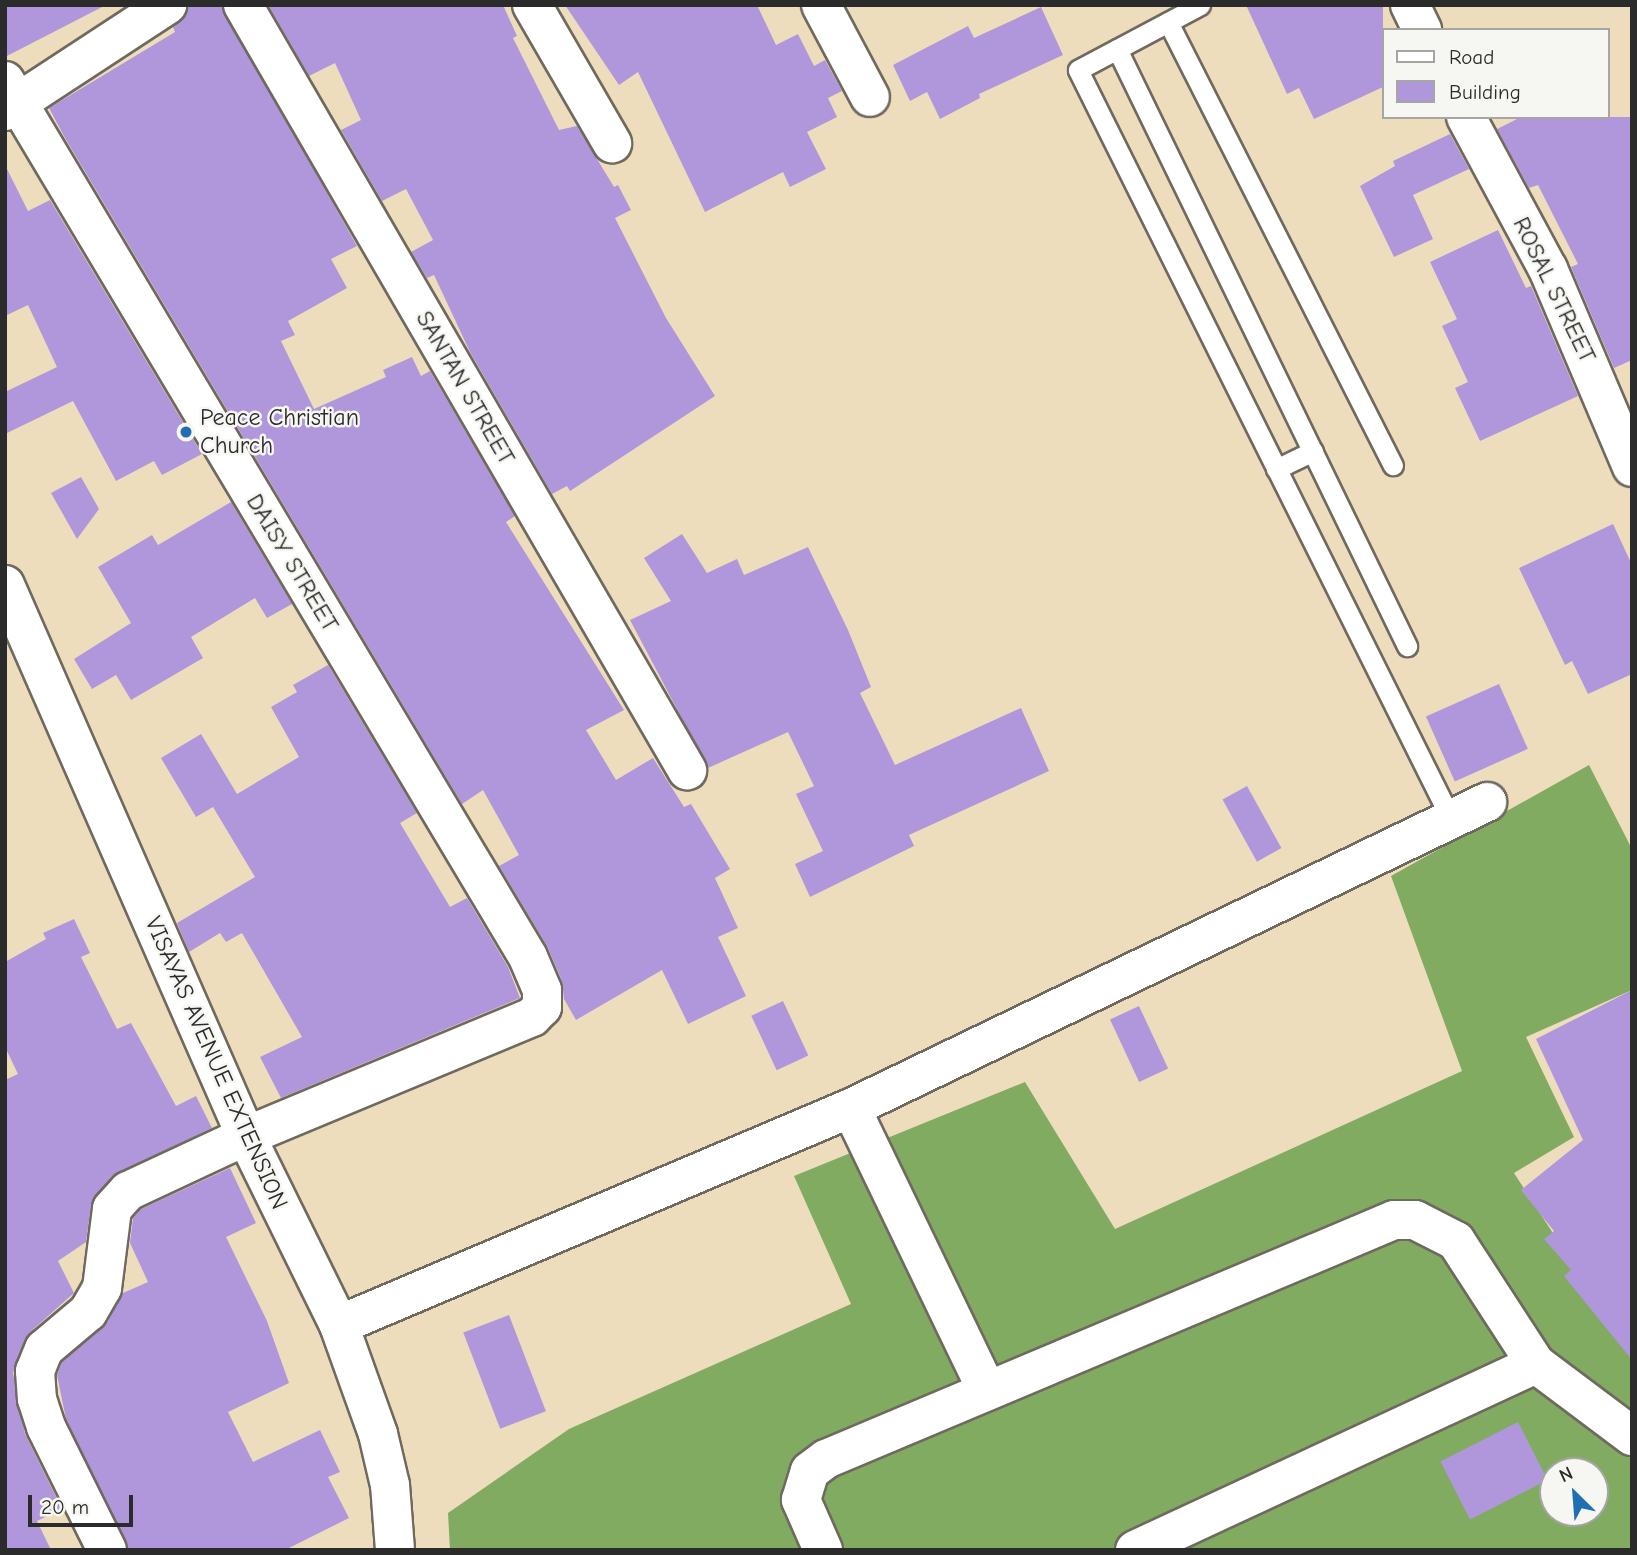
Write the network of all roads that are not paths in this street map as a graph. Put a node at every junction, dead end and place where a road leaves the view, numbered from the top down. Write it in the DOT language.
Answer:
graph roads {
  1 [pos="167,5"];
  2 [pos="243,5"];
  3 [pos="532,5"];
  4 [pos="821,5"];
  5 [pos="1200,5"];
  6 [pos="1410,5"];
  7 [pos="1168,22"];
  8 [pos="1421,28"];
  9 [pos="1117,49"];
  10 [pos="870,97"];
  11 [pos="10,98"];
  12 [pos="1467,119"];
  13 [pos="612,143"];
  14 [pos="1312,451"];
  15 [pos="1394,466"];
  16 [pos="1632,467"];
  17 [pos="1276,469"];
  18 [pos="5,585"];
  19 [pos="1407,646"];
  20 [pos="687,770"];
  21 [pos="1487,802"];
  22 [pos="1451,819"];
  23 [pos="851,1108"];
  24 [pos="246,1136"];
  25 [pos="340,1325"];
  26 [pos="1536,1364"];
  27 [pos="988,1391"];
  28 [pos="1632,1436"];
  29 [pos="107,1550"];
  30 [pos="395,1550"];
  31 [pos="823,1550"];
  32 [pos="1135,1550"];
  1 -- 11 [label="street"];
  2 -- 20 [label="street, SANTAN STREET"];
  3 -- 13 [label="street"];
  4 -- 10 [label="street"];
  5 -- 7 [label="lane"];
  6 -- 8 [label="street"];
  7 -- 9 [label="lane"];
  7 -- 15 [label="lane"];
  9 -- 14 [label="lane"];
  9 -- 17 [label="lane"];
  11 -- 24 [label="street, DAISY STREET"];
  12 -- 16 [label="street, ROSAL STREET"];
  14 -- 17 [label="lane"];
  14 -- 19 [label="lane"];
  17 -- 22 [label="lane"];
  18 -- 24 [label="street, VISAYAS AVENUE EXTENSION"];
  21 -- 22 [label="street"];
  22 -- 23 [label="street"];
  23 -- 25 [label="street"];
  23 -- 27 [label="street"];
  24 -- 25 [label="street, VISAYAS AVENUE EXTENSION"];
  24 -- 29 [label="street, DAISY STREET"];
  25 -- 30 [label="street, VISAYAS AVENUE EXTENSION"];
  26 -- 27 [label="street"];
  26 -- 28 [label="street"];
  26 -- 32 [label="street"];
  27 -- 31 [label="street"];
}
